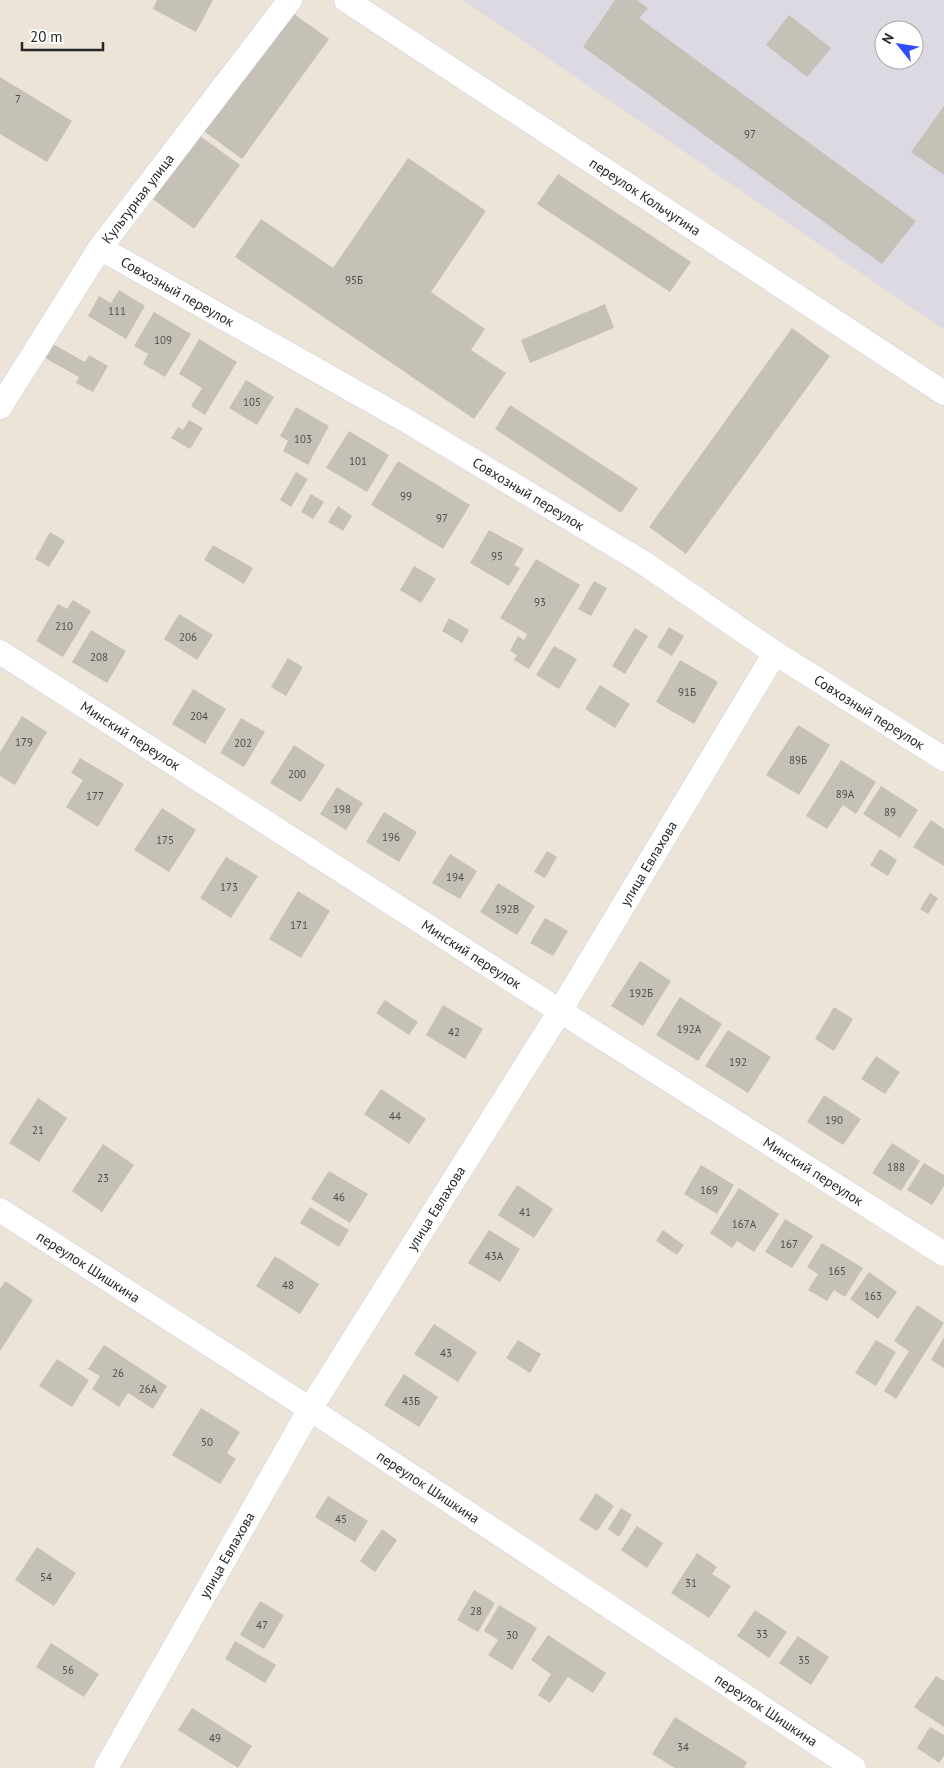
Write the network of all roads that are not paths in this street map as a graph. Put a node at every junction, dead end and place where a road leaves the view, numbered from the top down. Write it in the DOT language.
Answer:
graph roads {
  1 [pos="290,0"];
  2 [pos="346,0"];
  3 [pos="100,248"];
  4 [pos="944,393"];
  5 [pos="0,407"];
  6 [pos="0,652"];
  7 [pos="775,653"];
  8 [pos="944,759"];
  9 [pos="560,1011"];
  10 [pos="0,1210"];
  11 [pos="944,1254"];
  12 [pos="310,1409"];
  13 [pos="106,1768"];
  14 [pos="854,1768"];
  1 -- 3 [label="street, Культурная улица"];
  2 -- 4 [label="street, переулок Кольчугина"];
  3 -- 5 [label="street, Культурная улица"];
  3 -- 7 [label="street, Совхозный переулок"];
  6 -- 9 [label="street, Минский переулок"];
  7 -- 8 [label="street, Совхозный переулок"];
  7 -- 9 [label="street, улица Евлахова"];
  9 -- 11 [label="street, Минский переулок"];
  9 -- 12 [label="street, улица Евлахова"];
  10 -- 12 [label="street, переулок Шишкина"];
  12 -- 13 [label="street, улица Евлахова"];
  12 -- 14 [label="street, переулок Шишкина"];
}
